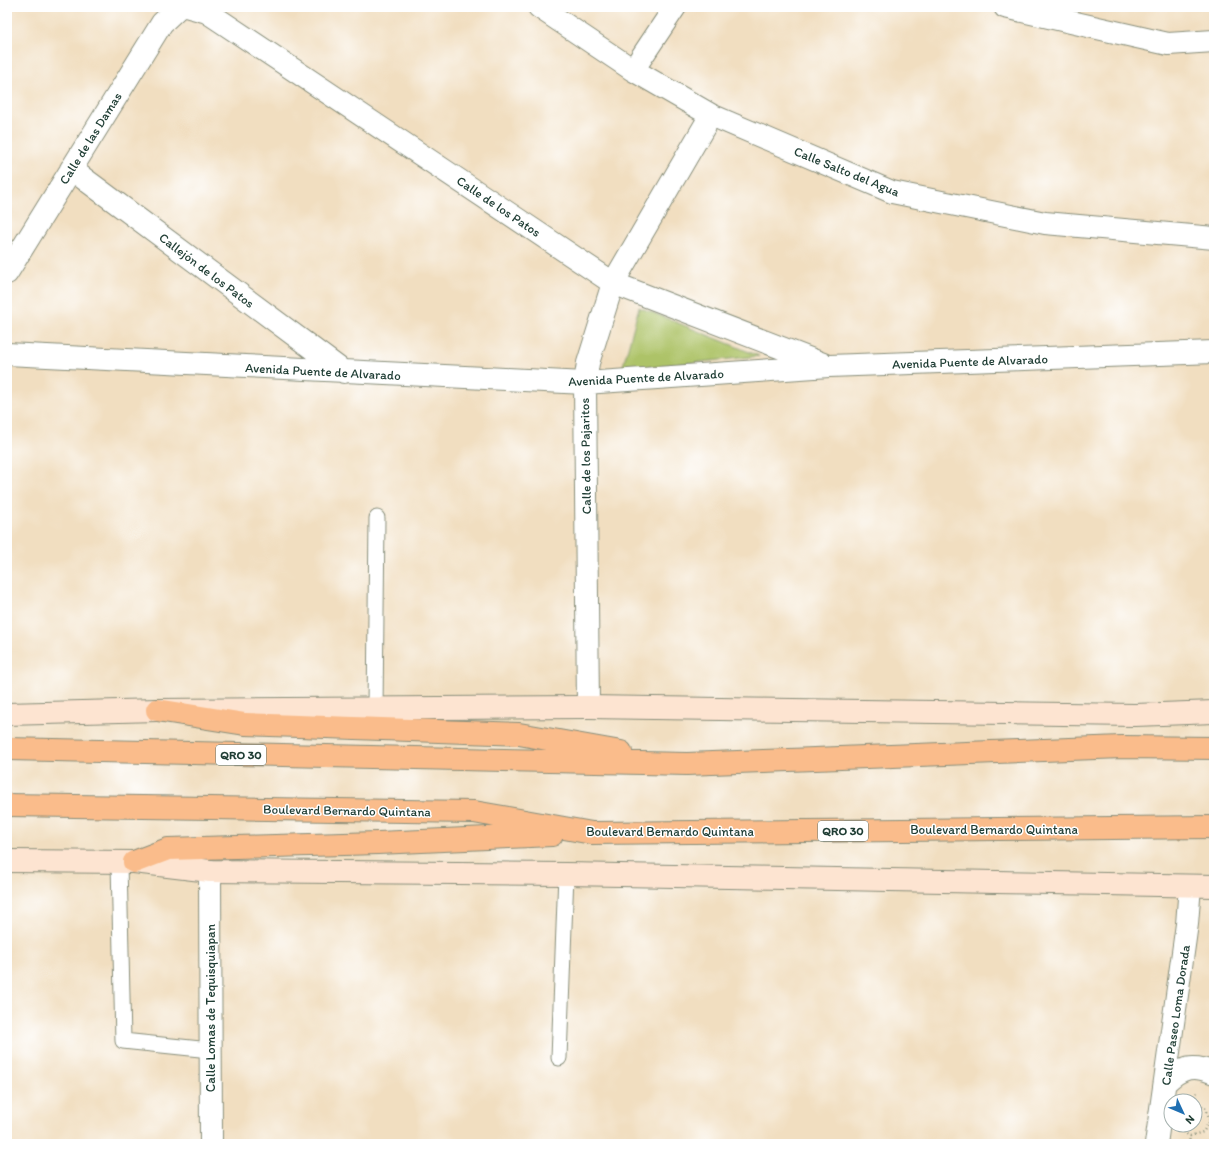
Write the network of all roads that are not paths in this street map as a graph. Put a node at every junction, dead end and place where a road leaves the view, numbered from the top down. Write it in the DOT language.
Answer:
graph roads {
  1 [pos="179,7"];
  2 [pos="189,7"];
  3 [pos="539,7"];
  4 [pos="676,7"];
  5 [pos="1005,7"];
  6 [pos="1214,41"];
  7 [pos="633,70"];
  8 [pos="711,115"];
  9 [pos="71,169"];
  10 [pos="1214,238"];
  11 [pos="7,273"];
  12 [pos="613,283"];
  13 [pos="1214,352"];
  14 [pos="7,354"];
  15 [pos="830,366"];
  16 [pos="344,372"];
  17 [pos="584,383"];
  18 [pos="377,518"];
  19 [pos="588,707"];
  20 [pos="375,708"];
  21 [pos="157,710"];
  22 [pos="1214,712"];
  23 [pos="7,714"];
  24 [pos="1214,748"];
  25 [pos="7,749"];
  26 [pos="687,764"];
  27 [pos="7,805"];
  28 [pos="1214,827"];
  29 [pos="592,833"];
  30 [pos="7,861"];
  31 [pos="127,862"];
  32 [pos="210,871"];
  33 [pos="566,874"];
  34 [pos="1190,886"];
  35 [pos="1214,886"];
  36 [pos="210,1050"];
  37 [pos="559,1058"];
  38 [pos="1214,1073"];
  39 [pos="1166,1082"];
  40 [pos="211,1144"];
  41 [pos="1156,1144"];
  1 -- 9 [label="street, Calle de las Damas"];
  2 -- 12 [label="street, Calle de los Patos"];
  3 -- 7 [label="street, Calle Salto del Agua"];
  4 -- 7 [label="street"];
  5 -- 6 [label="street"];
  7 -- 8 [label="street, Calle Salto del Agua"];
  8 -- 10 [label="street, Calle Salto del Agua"];
  8 -- 12 [label="street, Calle de los Pajaritos"];
  9 -- 11 [label="street, Calle de las Damas"];
  9 -- 16 [label="street, Callejón de los Patos"];
  12 -- 15 [label="street, Calle de los Patos"];
  12 -- 17 [label="street, Calle de los Pajaritos"];
  13 -- 15 [label="street, Avenida Puente de Alvarado"];
  14 -- 16 [label="street, Avenida Puente de Alvarado"];
  15 -- 17 [label="street, Avenida Puente de Alvarado"];
  16 -- 17 [label="street, Avenida Puente de Alvarado"];
  17 -- 19 [label="street, Calle de los Pajaritos"];
  18 -- 20 [label="lane"];
  19 -- 20 [label="main road"];
  19 -- 22 [label="main road"];
  20 -- 21 [label="main road"];
  21 -- 23 [label="main road"];
  21 -- 26 [label="highway"];
  24 -- 26 [label="highway, QRO 30"];
  25 -- 26 [label="highway, QRO 30"];
  27 -- 29 [label="highway, Boulevard Bernardo Quintana / QRO 30"];
  28 -- 29 [label="highway, Boulevard Bernardo Quintana / QRO 30"];
  29 -- 31 [label="highway"];
  30 -- 31 [label="main road"];
  31 -- 32 [label="main road"];
  31 -- 36 [label="lane"];
  32 -- 33 [label="main road"];
  32 -- 36 [label="street, Calle Lomas de Tequisquiapan"];
  33 -- 34 [label="main road"];
  33 -- 37 [label="lane"];
  34 -- 35 [label="main road"];
  34 -- 39 [label="street, Calle Paseo Loma Dorada"];
  36 -- 40 [label="street, Calle Lomas de Tequisquiapan"];
  38 -- 39 [label="street"];
  39 -- 41 [label="street, Calle Paseo Loma Dorada"];
}
